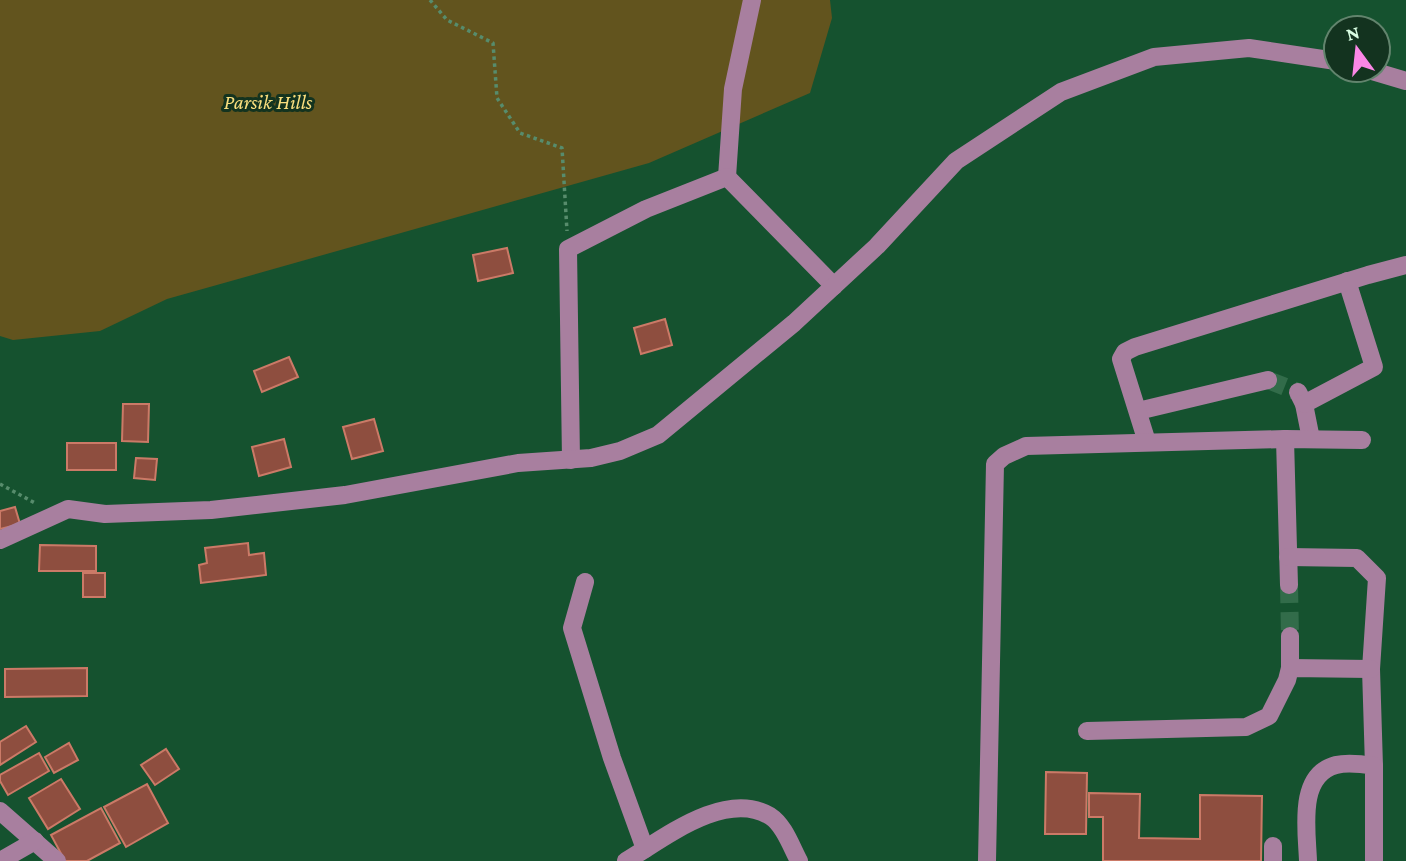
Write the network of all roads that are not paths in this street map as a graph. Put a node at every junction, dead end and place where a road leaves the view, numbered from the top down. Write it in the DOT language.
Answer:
graph roads {
  1 [pos="752,0"];
  2 [pos="1322,59"];
  3 [pos="727,177"];
  4 [pos="1406,265"];
  5 [pos="1347,281"];
  6 [pos="834,286"];
  7 [pos="1268,380"];
  8 [pos="1138,411"];
  9 [pos="1285,439"];
  10 [pos="1311,439"];
  11 [pos="1362,440"];
  12 [pos="1147,442"];
  13 [pos="570,460"];
  14 [pos="0,540"];
  15 [pos="1288,557"];
  16 [pos="585,582"];
  17 [pos="1289,585"];
  18 [pos="1290,636"];
  19 [pos="1290,668"];
  20 [pos="1371,669"];
  21 [pos="1087,732"];
  22 [pos="1374,766"];
  23 [pos="0,811"];
  24 [pos="35,841"];
  25 [pos="645,849"];
  26 [pos="0,861"];
  27 [pos="58,861"];
  28 [pos="626,861"];
  29 [pos="799,861"];
  30 [pos="987,861"];
  31 [pos="1308,861"];
  32 [pos="1374,861"];
  1 -- 3 [label="street"];
  2 -- 6 [label="street"];
  3 -- 6 [label="street"];
  3 -- 13 [label="street"];
  4 -- 5 [label="street"];
  5 -- 8 [label="street"];
  5 -- 10 [label="street"];
  6 -- 13 [label="street"];
  7 -- 8 [label="street"];
  8 -- 12 [label="street"];
  9 -- 10 [label="street"];
  9 -- 12 [label="street"];
  9 -- 15 [label="street"];
  10 -- 11 [label="street"];
  12 -- 30 [label="street"];
  13 -- 14 [label="street"];
  15 -- 17 [label="street"];
  15 -- 20 [label="street"];
  16 -- 25 [label="street"];
  18 -- 19 [label="street"];
  19 -- 20 [label="street"];
  19 -- 21 [label="street"];
  20 -- 22 [label="street"];
  22 -- 31 [label="street"];
  22 -- 32 [label="street"];
  23 -- 24 [label="street"];
  24 -- 26 [label="street"];
  24 -- 27 [label="street"];
  25 -- 28 [label="street"];
  25 -- 29 [label="street"];
}
